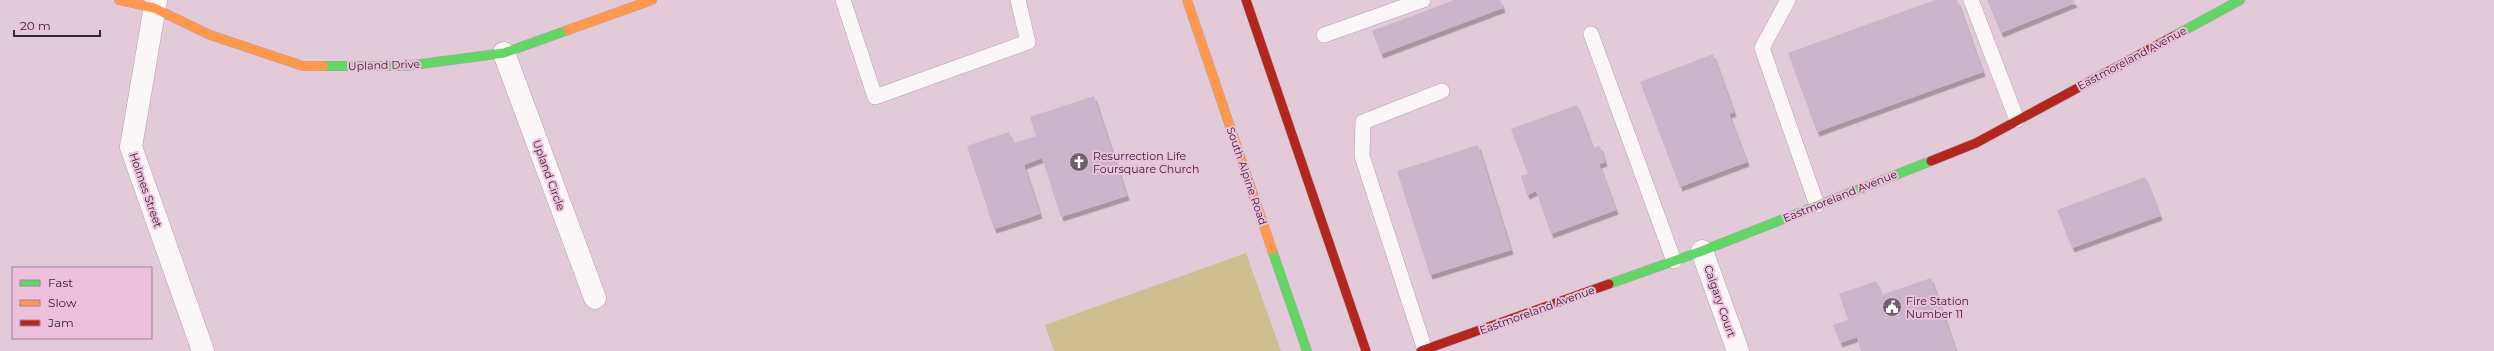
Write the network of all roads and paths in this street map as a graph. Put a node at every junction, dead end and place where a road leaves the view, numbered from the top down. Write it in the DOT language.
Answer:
graph roads {
  1 [pos="119,0"];
  2 [pos="652,0"];
  3 [pos="843,0"];
  4 [pos="1018,0"];
  5 [pos="1187,0"];
  6 [pos="1246,0"];
  7 [pos="1423,0"];
  8 [pos="1788,0"];
  9 [pos="1971,0"];
  10 [pos="2240,0"];
  11 [pos="155,4"];
  12 [pos="1591,34"];
  13 [pos="1324,35"];
  14 [pos="504,53"];
  15 [pos="1442,91"];
  16 [pos="2017,120"];
  17 [pos="1817,205"];
  18 [pos="1702,251"];
  19 [pos="1674,261"];
  20 [pos="595,298"];
  21 [pos="1451,346"];
  22 [pos="1423,350"];
  23 [pos="203,351"];
  24 [pos="1307,351"];
  25 [pos="1366,351"];
  26 [pos="1738,351"];
  1 -- 11 [label="street, Upland Drive"];
  2 -- 14 [label="street, Upland Drive"];
  3 -- 4 [label="lane"];
  5 -- 24 [label="street, South Alpine Road"];
  6 -- 25 [label="street"];
  7 -- 13 [label="lane"];
  8 -- 17 [label="lane"];
  9 -- 16 [label="lane"];
  10 -- 16 [label="street, Eastmoreland Avenue"];
  11 -- 14 [label="street, Upland Drive"];
  11 -- 23 [label="street, Holmes Street"];
  12 -- 19 [label="lane"];
  14 -- 20 [label="street, Upland Circle"];
  15 -- 22 [label="lane"];
  16 -- 17 [label="street, Eastmoreland Avenue"];
  17 -- 18 [label="street, Eastmoreland Avenue"];
  18 -- 19 [label="street, Eastmoreland Avenue"];
  18 -- 26 [label="street, Calgary Court"];
  19 -- 21 [label="street, Eastmoreland Avenue"];
  21 -- 22 [label="street, Eastmoreland Avenue"];
}
